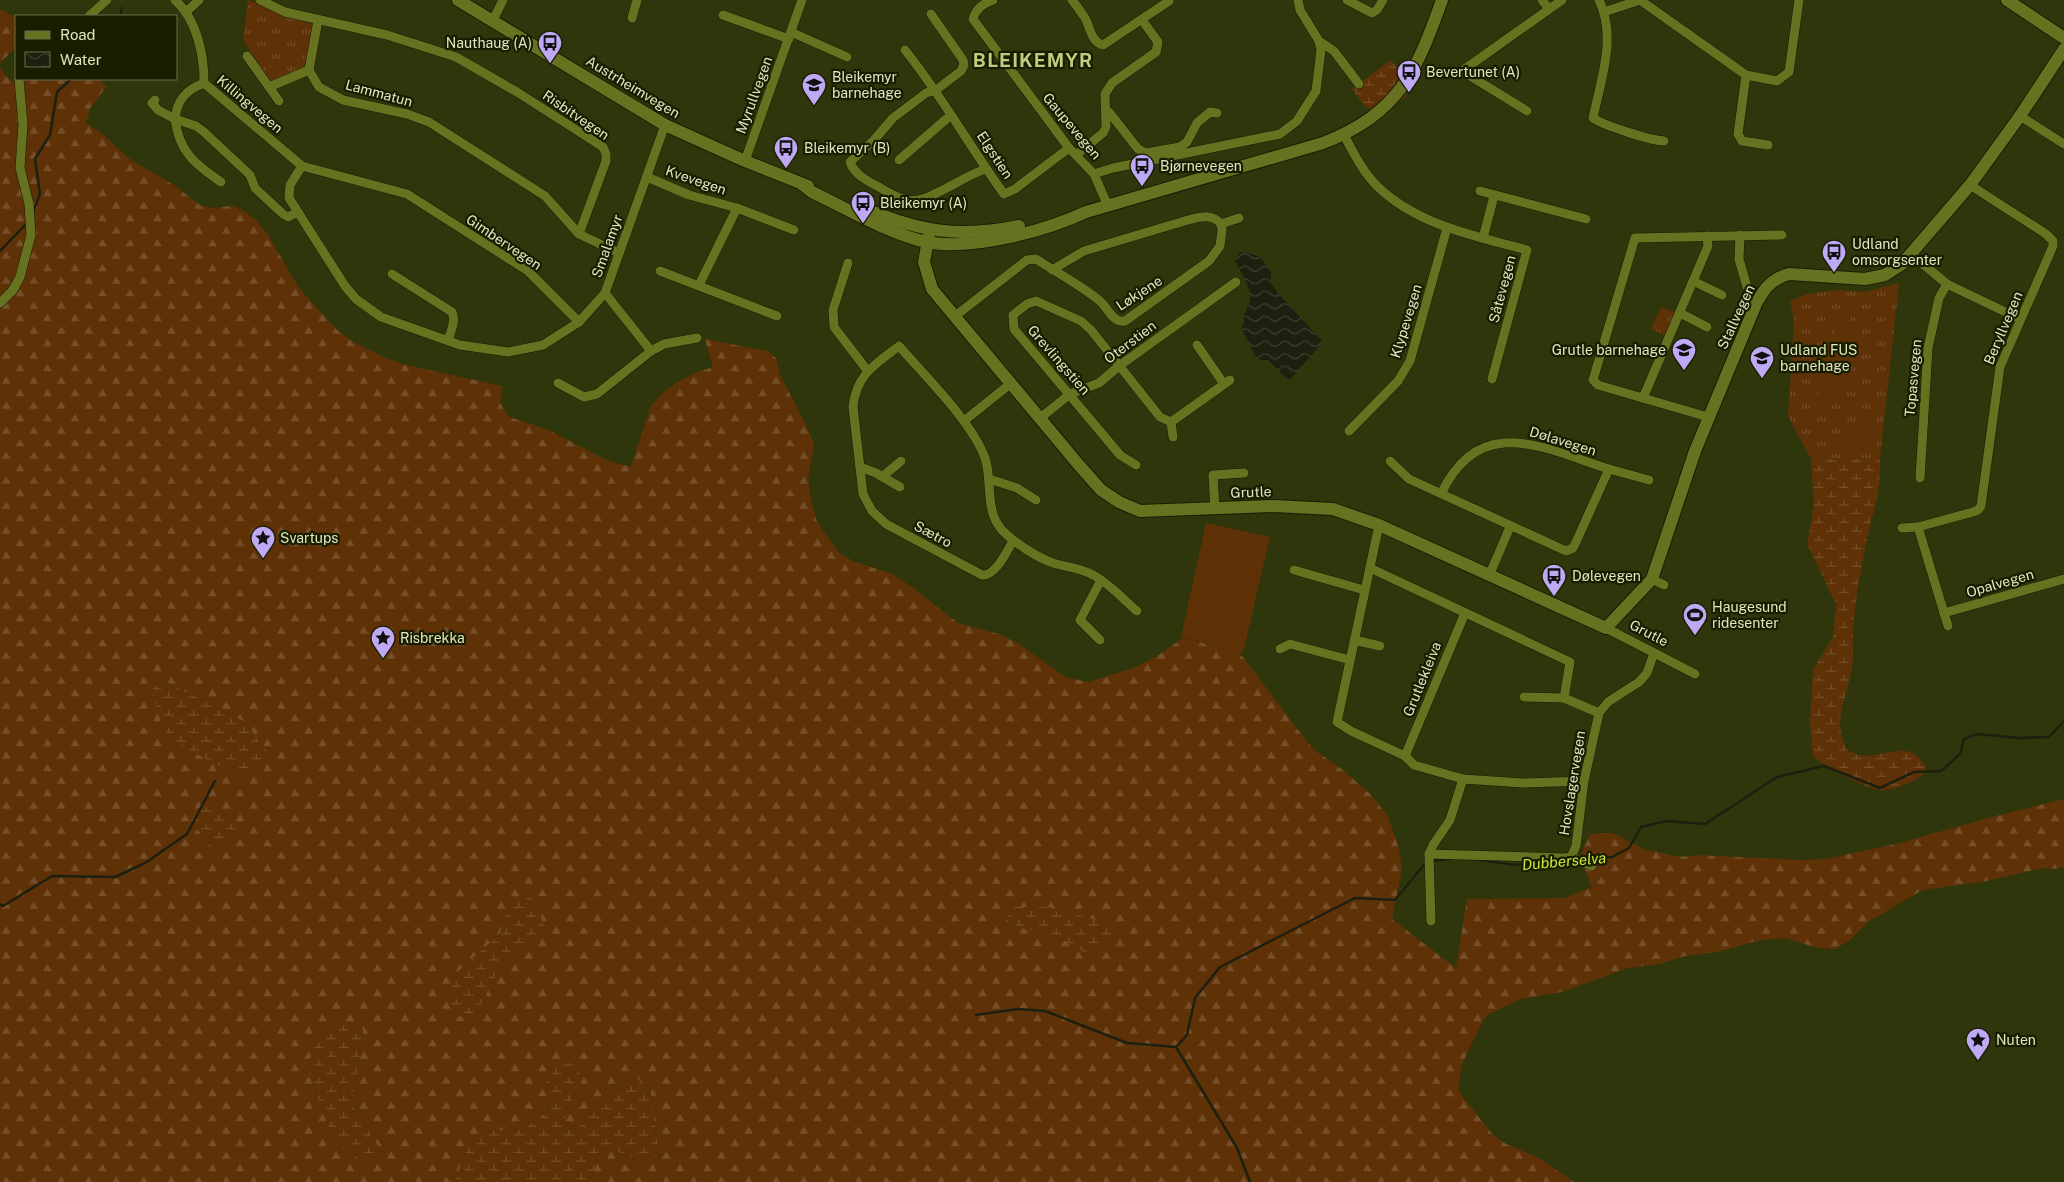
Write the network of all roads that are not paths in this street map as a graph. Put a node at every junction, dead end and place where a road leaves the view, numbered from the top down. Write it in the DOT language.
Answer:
graph roads {
  1 [pos="107,0"];
  2 [pos="175,0"];
  3 [pos="199,0"];
  4 [pos="260,0"];
  5 [pos="458,0"];
  6 [pos="503,0"];
  7 [pos="637,0"];
  8 [pos="802,0"];
  9 [pos="992,0"];
  10 [pos="1072,0"];
  11 [pos="1298,0"];
  12 [pos="1347,0"];
  13 [pos="1383,0"];
  14 [pos="1442,0"];
  15 [pos="1542,0"];
  16 [pos="1562,0"];
  17 [pos="1599,0"];
  18 [pos="1640,0"];
  19 [pos="1799,0"];
  20 [pos="2007,0"];
  21 [pos="1170,1"];
  22 [pos="1549,9"];
  23 [pos="186,12"];
  24 [pos="1604,12"];
  25 [pos="931,14"];
  26 [pos="90,15"];
  27 [pos="723,15"];
  28 [pos="632,18"];
  29 [pos="318,20"];
  30 [pos="493,20"];
  31 [pos="1142,20"];
  32 [pos="790,36"];
  33 [pos="2064,38"];
  34 [pos="1320,41"];
  35 [pos="905,50"];
  36 [pos="2064,50"];
  37 [pos="247,56"];
  38 [pos="848,57"];
  39 [pos="308,70"];
  40 [pos="1746,75"];
  41 [pos="19,80"];
  42 [pos="204,83"];
  43 [pos="1359,84"];
  44 [pos="269,87"];
  45 [pos="936,90"];
  46 [pos="155,100"];
  47 [pos="279,100"];
  48 [pos="1527,111"];
  49 [pos="1106,112"];
  50 [pos="1217,113"];
  51 [pos="951,115"];
  52 [pos="2020,116"];
  53 [pos="175,119"];
  54 [pos="665,125"];
  55 [pos="1344,135"];
  56 [pos="1664,141"];
  57 [pos="2064,144"];
  58 [pos="1768,145"];
  59 [pos="1069,148"];
  60 [pos="1076,155"];
  61 [pos="899,160"];
  62 [pos="745,161"];
  63 [pos="302,166"];
  64 [pos="986,169"];
  65 [pos="1094,174"];
  66 [pos="647,178"];
  67 [pos="221,182"];
  68 [pos="1970,185"];
  69 [pos="1480,191"];
  70 [pos="407,194"];
  71 [pos="1494,196"];
  72 [pos="1108,206"];
  73 [pos="737,208"];
  74 [pos="298,212"];
  75 [pos="1239,218"];
  76 [pos="1586,219"];
  77 [pos="1221,224"];
  78 [pos="1447,228"];
  79 [pos="794,230"];
  80 [pos="579,234"];
  81 [pos="1740,235"];
  82 [pos="1782,235"];
  83 [pos="929,236"];
  84 [pos="1708,236"];
  85 [pos="1483,238"];
  86 [pos="619,253"];
  87 [pos="1911,254"];
  88 [pos="848,264"];
  89 [pos="1052,270"];
  90 [pos="660,271"];
  91 [pos="392,274"];
  92 [pos="1693,281"];
  93 [pos="1236,282"];
  94 [pos="1947,284"];
  95 [pos="699,285"];
  96 [pos="1748,287"];
  97 [pos="605,293"];
  98 [pos="1722,296"];
  99 [pos="0,303"];
  100 [pos="1680,313"];
  101 [pos="777,316"];
  102 [pos="954,317"];
  103 [pos="2020,319"];
  104 [pos="579,322"];
  105 [pos="1708,327"];
  106 [pos="697,338"];
  107 [pos="448,340"];
  108 [pos="1197,345"];
  109 [pos="651,351"];
  110 [pos="1119,366"];
  111 [pos="868,370"];
  112 [pos="1492,379"];
  113 [pos="558,383"];
  114 [pos="1010,384"];
  115 [pos="1070,394"];
  116 [pos="1643,398"];
  117 [pos="1708,418"];
  118 [pos="1039,419"];
  119 [pos="964,421"];
  120 [pos="1171,422"];
  121 [pos="1349,432"];
  122 [pos="1173,437"];
  123 [pos="900,461"];
  124 [pos="1390,461"];
  125 [pos="1136,465"];
  126 [pos="860,467"];
  127 [pos="1609,469"];
  128 [pos="1244,473"];
  129 [pos="882,477"];
  130 [pos="1920,478"];
  131 [pos="989,479"];
  132 [pos="1649,480"];
  133 [pos="900,487"];
  134 [pos="1442,494"];
  135 [pos="1036,500"];
  136 [pos="1216,509"];
  137 [pos="1379,525"];
  138 [pos="1510,527"];
  139 [pos="1918,527"];
  140 [pos="1902,528"];
  141 [pos="1013,540"];
  142 [pos="1370,568"];
  143 [pos="1294,570"];
  144 [pos="1489,576"];
  145 [pos="2064,579"];
  146 [pos="1101,580"];
  147 [pos="1364,590"];
  148 [pos="1137,611"];
  149 [pos="1465,613"];
  150 [pos="1944,613"];
  151 [pos="1948,626"];
  152 [pos="1606,628"];
  153 [pos="1100,640"];
  154 [pos="1354,640"];
  155 [pos="1380,646"];
  156 [pos="1280,649"];
  157 [pos="1654,653"];
  158 [pos="1350,660"];
  159 [pos="1695,674"];
  160 [pos="1524,697"];
  161 [pos="1564,698"];
  162 [pos="1598,713"];
  163 [pos="1405,756"];
  164 [pos="1463,779"];
  165 [pos="1584,781"];
  166 [pos="1429,854"];
  167 [pos="1571,857"];
  168 [pos="1592,866"];
  169 [pos="1431,921"];
  1 -- 26 [label="street"];
  2 -- 23 [label="street, Killingvegen"];
  3 -- 23 [label="street"];
  4 -- 29 [label="street"];
  5 -- 30 [label="street, Austrheimvegen"];
  6 -- 30 [label="street"];
  7 -- 28 [label="street"];
  8 -- 32 [label="street, Myrullvegen"];
  9 -- 59 [label="street, Gaupevegen"];
  10 -- 31 [label="street"];
  11 -- 34 [label="street"];
  12 -- 13 [label="street"];
  14 -- 55 [label="street, Austrheimvegen"];
  15 -- 22 [label="street"];
  16 -- 22 [label="street"];
  17 -- 24 [label="street"];
  18 -- 24 [label="street"];
  18 -- 40 [label="street"];
  19 -- 40 [label="street"];
  20 -- 33 [label="street"];
  21 -- 31 [label="street"];
  22 -- 48 [label="street"];
  23 -- 42 [label="street, Killingvegen"];
  24 -- 56 [label="street"];
  25 -- 45 [label="street"];
  27 -- 32 [label="street"];
  29 -- 39 [label="street"];
  29 -- 80 [label="street, Risbitvegen"];
  30 -- 54 [label="street, Austrheimvegen"];
  31 -- 49 [label="street"];
  32 -- 38 [label="street"];
  32 -- 62 [label="street, Myrullvegen"];
  34 -- 43 [label="street"];
  34 -- 65 [label="street"];
  35 -- 45 [label="street, Elgstien"];
  36 -- 52 [label="street, Stallvegen"];
  37 -- 44 [label="street"];
  39 -- 44 [label="street"];
  39 -- 80 [label="street, Lammatun"];
  40 -- 58 [label="street"];
  41 -- 99 [label="street"];
  42 -- 53 [label="street"];
  42 -- 63 [label="street, Killingvegen"];
  44 -- 47 [label="street"];
  45 -- 51 [label="street, Elgstien"];
  45 -- 64 [label="street"];
  46 -- 53 [label="street"];
  49 -- 50 [label="street"];
  49 -- 60 [label="street"];
  51 -- 61 [label="street"];
  51 -- 64 [label="street, Elgstien"];
  52 -- 57 [label="street"];
  52 -- 68 [label="street, Stallvegen"];
  53 -- 67 [label="street"];
  53 -- 74 [label="street"];
  54 -- 62 [label="street, Austrheimvegen"];
  54 -- 66 [label="street, Smalamyr"];
  55 -- 72 [label="street, Austrheimvegen"];
  55 -- 78 [label="street, Såtevegen"];
  59 -- 60 [label="street, Gaupevegen"];
  59 -- 64 [label="street, Elgstien"];
  60 -- 65 [label="street, Gaupevegen"];
  62 -- 83 [label="street, Austrheimvegen"];
  63 -- 70 [label="street, Killingvegen"];
  63 -- 74 [label="street"];
  65 -- 72 [label="street, Gaupevegen"];
  66 -- 73 [label="street, Kvevegen"];
  66 -- 86 [label="street, Smalamyr"];
  68 -- 87 [label="street, Stallvegen"];
  68 -- 103 [label="street, Beryllvegen"];
  69 -- 71 [label="street"];
  70 -- 104 [label="street, Gimbervegen"];
  71 -- 76 [label="street"];
  71 -- 85 [label="street"];
  72 -- 83 [label="street, Austrheimvegen"];
  73 -- 79 [label="street, Kvevegen"];
  73 -- 95 [label="street, Kvevegen"];
  74 -- 107 [label="street, Smalamyr"];
  75 -- 77 [label="street"];
  77 -- 89 [label="street"];
  77 -- 89 [label="street, Løkjene"];
  78 -- 85 [label="street, Såtevegen"];
  78 -- 121 [label="street, Klypevegen"];
  80 -- 86 [label="street"];
  81 -- 82 [label="street"];
  81 -- 84 [label="street"];
  81 -- 96 [label="street"];
  83 -- 102 [label="street, Grutle"];
  84 -- 92 [label="street"];
  84 -- 116 [label="street"];
  85 -- 112 [label="street, Såtevegen"];
  86 -- 97 [label="street, Smalamyr"];
  87 -- 94 [label="street"];
  87 -- 117 [label="street, Stallvegen"];
  88 -- 111 [label="street"];
  89 -- 102 [label="street, Løkjene"];
  90 -- 95 [label="street"];
  91 -- 107 [label="street"];
  92 -- 98 [label="street"];
  92 -- 100 [label="street"];
  93 -- 110 [label="street, Oterstien"];
  94 -- 103 [label="street"];
  94 -- 130 [label="street, Topasvegen"];
  95 -- 101 [label="street"];
  97 -- 104 [label="street, Smalamyr"];
  97 -- 109 [label="street"];
  100 -- 105 [label="street"];
  100 -- 116 [label="street"];
  102 -- 114 [label="street, Grutle"];
  103 -- 139 [label="street, Beryllvegen"];
  104 -- 107 [label="street, Smalamyr"];
  106 -- 109 [label="street"];
  108 -- 120 [label="street"];
  109 -- 113 [label="street"];
  110 -- 115 [label="street, Oterstien"];
  110 -- 115 [label="street, Grevlingstien"];
  110 -- 120 [label="street, Grevlingstien"];
  111 -- 119 [label="street, Sætro"];
  111 -- 126 [label="street, Sætro"];
  114 -- 118 [label="street, Grutle"];
  114 -- 119 [label="street"];
  115 -- 118 [label="street, Oterstien"];
  115 -- 125 [label="street, Grevlingstien"];
  116 -- 117 [label="street"];
  117 -- 152 [label="street, Stallvegen"];
  118 -- 136 [label="street, Grutle"];
  119 -- 131 [label="street, Sætro"];
  120 -- 122 [label="street"];
  123 -- 129 [label="street"];
  124 -- 134 [label="street, Dølavegen"];
  126 -- 129 [label="street"];
  126 -- 141 [label="street, Sætro"];
  127 -- 132 [label="street, Dølavegen"];
  127 -- 134 [label="street, Dølavegen"];
  127 -- 138 [label="street, Dølavegen"];
  128 -- 136 [label="street"];
  129 -- 133 [label="street"];
  131 -- 135 [label="street"];
  131 -- 141 [label="street, Sætro"];
  134 -- 138 [label="street, Dølavegen"];
  136 -- 137 [label="street, Grutle"];
  137 -- 142 [label="street"];
  137 -- 144 [label="street, Grutle"];
  138 -- 144 [label="street"];
  139 -- 140 [label="street, Beryllvegen"];
  139 -- 150 [label="street"];
  141 -- 146 [label="street, Sætro"];
  142 -- 147 [label="street"];
  142 -- 149 [label="street"];
  143 -- 147 [label="street"];
  144 -- 152 [label="street, Grutle"];
  145 -- 150 [label="street, Opalvegen"];
  146 -- 148 [label="street, Sætro"];
  146 -- 153 [label="street"];
  147 -- 154 [label="street"];
  149 -- 161 [label="street"];
  149 -- 163 [label="street, Grutlekleiva"];
  150 -- 151 [label="street"];
  152 -- 157 [label="street, Grutle"];
  154 -- 155 [label="street"];
  154 -- 158 [label="street"];
  156 -- 158 [label="street"];
  157 -- 159 [label="street, Grutle"];
  157 -- 162 [label="street"];
  158 -- 163 [label="street"];
  160 -- 161 [label="street"];
  161 -- 162 [label="street"];
  162 -- 165 [label="street, Hovslagervegen"];
  163 -- 164 [label="street"];
  164 -- 165 [label="street"];
  164 -- 166 [label="street"];
  165 -- 167 [label="street, Hovslagervegen"];
  166 -- 167 [label="street, Hovslagervegen"];
  166 -- 169 [label="street"];
  167 -- 168 [label="street, Hovslagervegen"];
}
